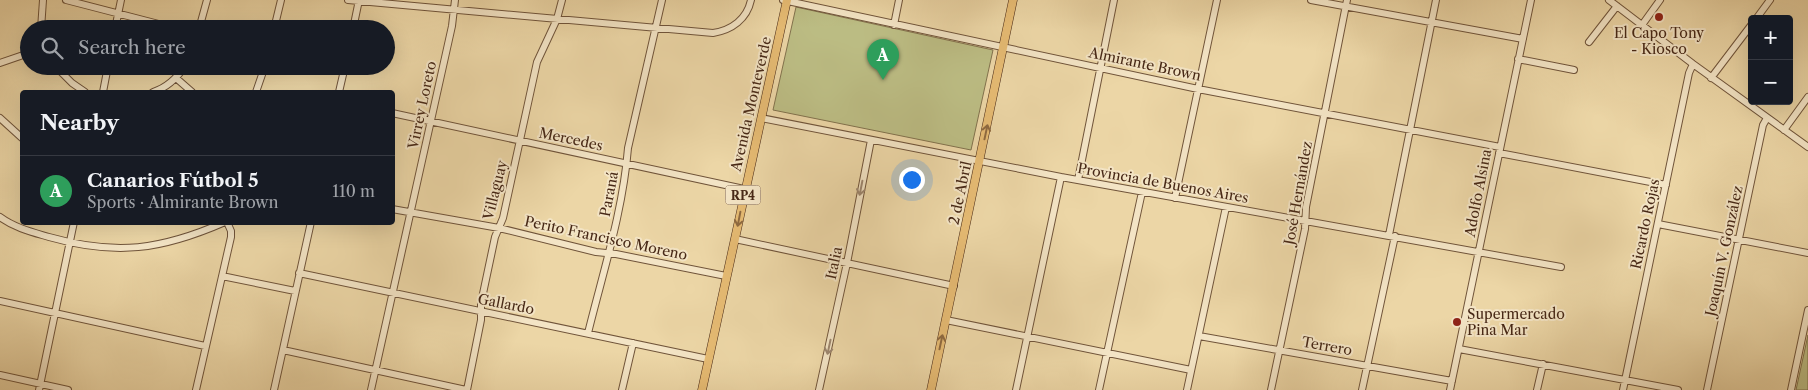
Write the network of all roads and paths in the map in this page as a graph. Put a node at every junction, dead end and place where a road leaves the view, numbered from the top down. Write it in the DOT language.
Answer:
graph roads {
  1 [pos="43,0"];
  2 [pos="66,0"];
  3 [pos="121,0"];
  4 [pos="206,0"];
  5 [pos="281,0"];
  6 [pos="348,0"];
  7 [pos="455,0"];
  8 [pos="562,0"];
  9 [pos="662,0"];
  10 [pos="751,0"];
  11 [pos="785,0"];
  12 [pos="899,0"];
  13 [pos="1013,0"];
  14 [pos="1114,0"];
  15 [pos="1218,0"];
  16 [pos="1311,0"];
  17 [pos="1436,0"];
  18 [pos="1531,0"];
  19 [pos="1609,0"];
  20 [pos="1660,0"];
  21 [pos="1770,0"];
  22 [pos="359,1"];
  23 [pos="1346,3"];
  24 [pos="1617,6"];
  25 [pos="454,9"];
  26 [pos="118,14"];
  27 [pos="1759,15"];
  28 [pos="557,19"];
  29 [pos="42,20"];
  30 [pos="117,20"];
  31 [pos="142,20"];
  32 [pos="202,20"];
  33 [pos="276,20"];
  34 [pos="355,20"];
  35 [pos="1432,23"];
  36 [pos="894,25"];
  37 [pos="1642,25"];
  38 [pos="656,29"];
  39 [pos="1748,29"];
  40 [pos="1523,39"];
  41 [pos="1589,42"];
  42 [pos="1004,48"];
  43 [pos="20,57"];
  44 [pos="1518,59"];
  45 [pos="0,63"];
  46 [pos="1693,64"];
  47 [pos="1100,68"];
  48 [pos="1574,70"];
  49 [pos="64,75"];
  50 [pos="106,75"];
  51 [pos="178,75"];
  52 [pos="263,75"];
  53 [pos="343,75"];
  54 [pos="176,78"];
  55 [pos="1711,78"];
  56 [pos="1198,89"];
  57 [pos="82,90"];
  58 [pos="103,90"];
  59 [pos="159,90"];
  60 [pos="190,90"];
  61 [pos="259,90"];
  62 [pos="339,90"];
  63 [pos="1808,97"];
  64 [pos="1326,113"];
  65 [pos="395,114"];
  66 [pos="0,118"];
  67 [pos="761,118"];
  68 [pos="1767,118"];
  69 [pos="431,121"];
  70 [pos="1411,130"];
  71 [pos="1784,130"];
  72 [pos="20,136"];
  73 [pos="871,140"];
  74 [pos="520,141"];
  75 [pos="1808,148"];
  76 [pos="1500,150"];
  77 [pos="979,162"];
  78 [pos="627,164"];
  79 [pos="1061,177"];
  80 [pos="1078,180"];
  81 [pos="1666,185"];
  82 [pos="744,189"];
  83 [pos="1142,192"];
  84 [pos="1176,198"];
  85 [pos="1226,207"];
  86 [pos="395,210"];
  87 [pos="411,213"];
  88 [pos="0,217"];
  89 [pos="1306,220"];
  90 [pos="1658,224"];
  91 [pos="73,225"];
  92 [pos="219,225"];
  93 [pos="228,225"];
  94 [pos="309,225"];
  95 [pos="499,228"];
  96 [pos="1392,236"];
  97 [pos="735,239"];
  98 [pos="1739,239"];
  99 [pos="69,242"];
  100 [pos="1480,252"];
  101 [pos="608,253"];
  102 [pos="1808,253"];
  103 [pos="847,262"];
  104 [pos="1561,267"];
  105 [pos="299,273"];
  106 [pos="222,276"];
  107 [pos="726,276"];
  108 [pos="954,286"];
  109 [pos="295,291"];
  110 [pos="392,293"];
  111 [pos="0,301"];
  112 [pos="1808,310"];
  113 [pos="481,312"];
  114 [pos="55,313"];
  115 [pos="946,320"];
  116 [pos="1807,321"];
  117 [pos="588,333"];
  118 [pos="1199,336"];
  119 [pos="1027,337"];
  120 [pos="633,343"];
  121 [pos="205,346"];
  122 [pos="1459,349"];
  123 [pos="283,350"];
  124 [pos="1279,350"];
  125 [pos="1107,353"];
  126 [pos="708,359"];
  127 [pos="1542,364"];
  128 [pos="1367,366"];
  129 [pos="376,369"];
  130 [pos="1191,370"];
  131 [pos="0,375"];
  132 [pos="1625,379"];
  133 [pos="1452,381"];
  134 [pos="40,387"];
  135 [pos="68,390"];
  136 [pos="196,390"];
  137 [pos="274,390"];
  138 [pos="372,390"];
  139 [pos="466,390"];
  140 [pos="622,390"];
  141 [pos="702,390"];
  142 [pos="819,390"];
  143 [pos="931,390"];
  144 [pos="1016,390"];
  145 [pos="1099,390"];
  146 [pos="1187,390"];
  147 [pos="1271,390"];
  148 [pos="1362,390"];
  149 [pos="1450,390"];
  150 [pos="1537,390"];
  151 [pos="1623,390"];
  152 [pos="1678,390"];
  153 [pos="1707,390"];
  154 [pos="1791,390"];
  1 -- 29 [label="street"];
  2 -- 26 [label="street"];
  3 -- 26 [label="street"];
  4 -- 32 [label="street"];
  5 -- 33 [label="street"];
  6 -- 22 [label="street"];
  7 -- 25 [label="street, Virrey Loreto"];
  8 -- 28 [label="street, Villaguay"];
  9 -- 38 [label="street, Paraná"];
  10 -- 38 [label="street"];
  11 -- 36 [label="street, Almirante Brown"];
  11 -- 67 [label="main road, Avenida Monteverde / RP4"];
  12 -- 36 [label="street"];
  13 -- 42 [label="main road, 2 de Abril"];
  14 -- 47 [label="street"];
  15 -- 56 [label="street"];
  16 -- 23 [label="street"];
  17 -- 35 [label="street"];
  18 -- 40 [label="street, Adolfo Alsina"];
  19 -- 24 [label="street"];
  20 -- 37 [label="street"];
  21 -- 27 [label="street"];
  22 -- 25 [label="street"];
  22 -- 34 [label="street"];
  23 -- 35 [label="street"];
  23 -- 64 [label="street, José Hernández"];
  24 -- 37 [label="street"];
  24 -- 41 [label="street"];
  25 -- 28 [label="street"];
  25 -- 69 [label="street, Virrey Loreto"];
  26 -- 30 [label="street"];
  26 -- 31 [label="street"];
  28 -- 38 [label="street"];
  28 -- 74 [label="street, Villaguay"];
  35 -- 40 [label="street"];
  35 -- 70 [label="street"];
  36 -- 42 [label="street, Almirante Brown"];
  37 -- 46 [label="street"];
  38 -- 78 [label="street, Paraná"];
  39 -- 55 [label="street"];
  40 -- 44 [label="street, Adolfo Alsina"];
  42 -- 47 [label="street, Almirante Brown"];
  77 -- 42 [label="main road, 2 de Abril, one-way"];
  43 -- 45 [label="street"];
  44 -- 48 [label="street"];
  44 -- 76 [label="street, Adolfo Alsina"];
  46 -- 55 [label="street"];
  46 -- 81 [label="street, Ricardo Rojas"];
  47 -- 56 [label="street, Almirante Brown"];
  47 -- 80 [label="street"];
  49 -- 57 [label="street"];
  50 -- 58 [label="street"];
  51 -- 54 [label="street"];
  52 -- 61 [label="street"];
  53 -- 62 [label="street"];
  54 -- 59 [label="street"];
  54 -- 60 [label="street"];
  55 -- 68 [label="street"];
  56 -- 64 [label="street, Almirante Brown"];
  56 -- 84 [label="street"];
  63 -- 71 [label="street"];
  64 -- 70 [label="street, Almirante Brown"];
  64 -- 89 [label="street, José Hernández"];
  65 -- 69 [label="street, Mercedes"];
  66 -- 72 [label="street"];
  67 -- 73 [label="street, Provincia de Buenos Aires"];
  67 -- 82 [label="main road, Avenida Monteverde / RP4"];
  68 -- 71 [label="street"];
  68 -- 98 [label="street, Joaquín V. González"];
  69 -- 74 [label="street, Mercedes"];
  69 -- 87 [label="street, Virrey Loreto"];
  70 -- 76 [label="street, Almirante Brown"];
  70 -- 96 [label="street"];
  71 -- 75 [label="street"];
  73 -- 77 [label="street, Provincia de Buenos Aires"];
  73 -- 103 [label="street, Italia, one-way"];
  74 -- 78 [label="street, Mercedes"];
  74 -- 95 [label="street, Villaguay"];
  76 -- 81 [label="street, Almirante Brown"];
  76 -- 100 [label="street, Adolfo Alsina"];
  77 -- 79 [label="street, Provincia de Buenos Aires"];
  77 -- 108 [label="main road, 2 de Abril"];
  78 -- 82 [label="street, Mercedes"];
  78 -- 101 [label="street, Paraná"];
  79 -- 80 [label="street, Provincia de Buenos Aires"];
  79 -- 119 [label="street"];
  80 -- 83 [label="street, Provincia de Buenos Aires"];
  81 -- 90 [label="street, Ricardo Rojas"];
  82 -- 97 [label="main road, Avenida Monteverde / RP4, one-way"];
  83 -- 84 [label="street, Provincia de Buenos Aires"];
  83 -- 125 [label="street"];
  84 -- 85 [label="street, Provincia de Buenos Aires"];
  85 -- 89 [label="street, Provincia de Buenos Aires"];
  85 -- 118 [label="street"];
  86 -- 87 [label="street, Perito Francisco Moreno"];
  87 -- 95 [label="street, Perito Francisco Moreno"];
  87 -- 110 [label="street, Virrey Loreto"];
  88 -- 99 [label="street"];
  89 -- 96 [label="street, Provincia de Buenos Aires"];
  89 -- 124 [label="street, José Hernández"];
  90 -- 98 [label="street"];
  90 -- 132 [label="street, Ricardo Rojas"];
  91 -- 99 [label="street"];
  92 -- 99 [label="street"];
  93 -- 106 [label="street"];
  94 -- 105 [label="street"];
  95 -- 101 [label="street, Perito Francisco Moreno"];
  95 -- 113 [label="street, Villaguay"];
  96 -- 100 [label="street, Provincia de Buenos Aires"];
  96 -- 128 [label="street"];
  97 -- 103 [label="street"];
  97 -- 107 [label="main road, Avenida Monteverde / RP4"];
  98 -- 102 [label="street"];
  98 -- 153 [label="street, Joaquín V. González"];
  99 -- 114 [label="street"];
  100 -- 104 [label="street, Provincia de Buenos Aires"];
  100 -- 122 [label="street, Adolfo Alsina"];
  101 -- 107 [label="street, Perito Francisco Moreno"];
  101 -- 117 [label="street, Paraná"];
  103 -- 108 [label="street"];
  103 -- 142 [label="street, Italia, one-way"];
  105 -- 109 [label="street"];
  105 -- 110 [label="street, Gallardo"];
  106 -- 109 [label="street"];
  106 -- 121 [label="street"];
  107 -- 126 [label="main road, Avenida Monteverde / RP4"];
  108 -- 115 [label="main road, 2 de Abril"];
  109 -- 123 [label="street"];
  110 -- 113 [label="street, Gallardo"];
  110 -- 129 [label="street, Virrey Loreto"];
  111 -- 114 [label="street"];
  112 -- 116 [label="street"];
  113 -- 117 [label="street, Gallardo"];
  113 -- 139 [label="street, Villaguay"];
  114 -- 121 [label="street"];
  114 -- 134 [label="street"];
  115 -- 119 [label="street"];
  143 -- 115 [label="main road, 2 de Abril, one-way"];
  116 -- 154 [label="street"];
  117 -- 120 [label="street, Gallardo"];
  118 -- 124 [label="street, Terrero"];
  118 -- 130 [label="street"];
  119 -- 125 [label="street"];
  119 -- 144 [label="street"];
  120 -- 126 [label="street, Gallardo"];
  120 -- 140 [label="street"];
  121 -- 136 [label="street"];
  122 -- 127 [label="street"];
  122 -- 133 [label="street, Adolfo Alsina"];
  123 -- 129 [label="street"];
  123 -- 137 [label="street"];
  124 -- 128 [label="street, Terrero"];
  124 -- 147 [label="street, José Hernández"];
  125 -- 130 [label="street"];
  125 -- 145 [label="street"];
  126 -- 141 [label="main road, Avenida Monteverde / RP4"];
  127 -- 132 [label="street"];
  127 -- 150 [label="street"];
  128 -- 133 [label="street, Terrero"];
  128 -- 148 [label="street"];
  129 -- 138 [label="street, Virrey Loreto"];
  129 -- 139 [label="street"];
  130 -- 146 [label="street"];
  131 -- 134 [label="street"];
  132 -- 151 [label="street, Ricardo Rojas"];
  132 -- 152 [label="street"];
  133 -- 149 [label="street, Adolfo Alsina"];
  134 -- 135 [label="street"];
}
